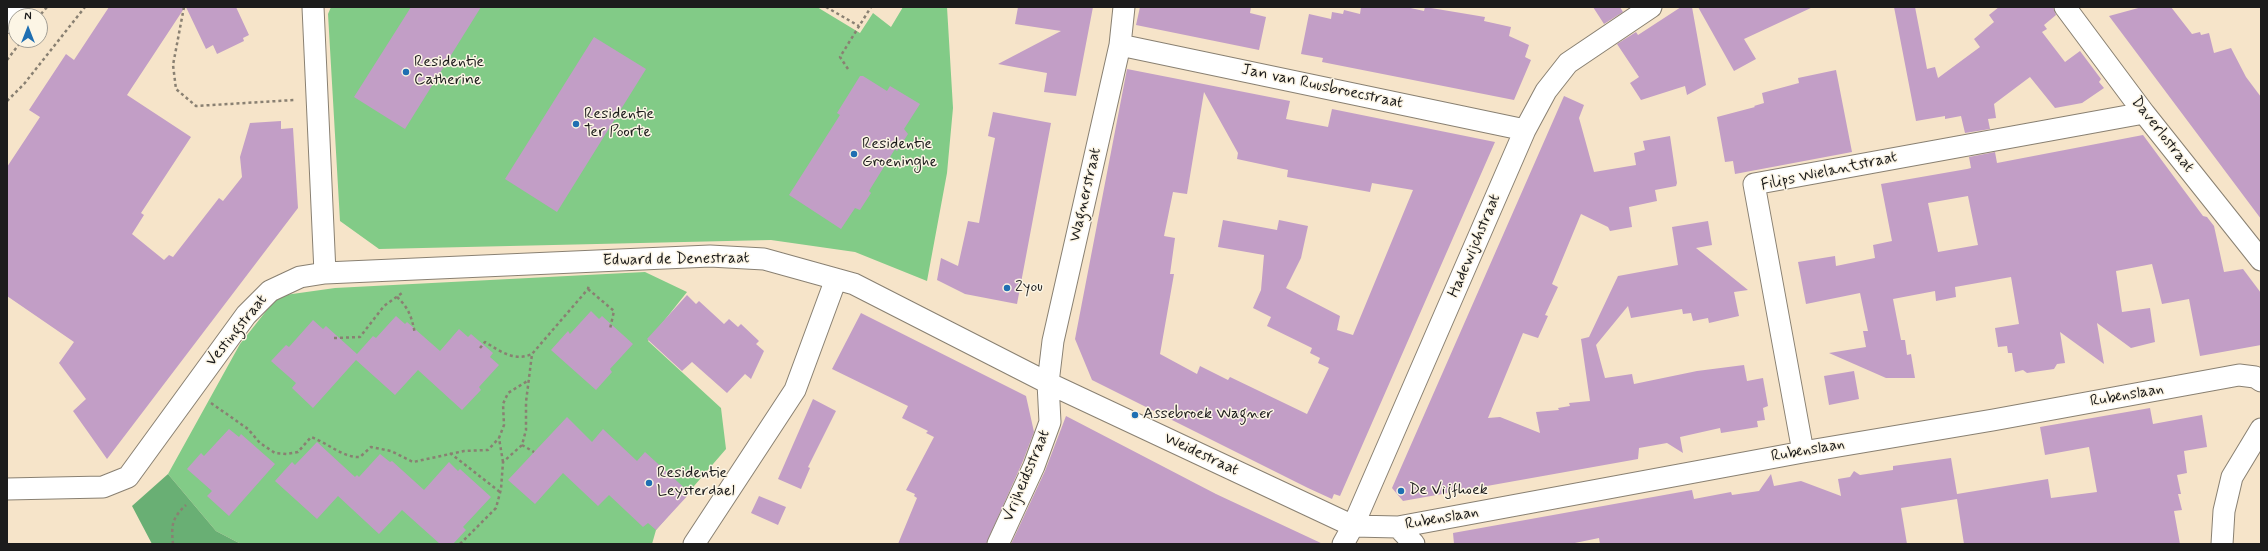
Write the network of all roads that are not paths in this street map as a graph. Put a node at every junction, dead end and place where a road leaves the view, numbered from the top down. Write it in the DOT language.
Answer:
graph roads {
  1 [pos="18,7"];
  2 [pos="313,7"];
  3 [pos="1124,7"];
  4 [pos="1651,7"];
  5 [pos="2065,7"];
  6 [pos="7,22"];
  7 [pos="1120,45"];
  8 [pos="2144,113"];
  9 [pos="1525,130"];
  10 [pos="2261,260"];
  11 [pos="325,273"];
  12 [pos="836,279"];
  13 [pos="2261,381"];
  14 [pos="1048,383"];
  15 [pos="2261,429"];
  16 [pos="1803,452"];
  17 [pos="7,489"];
  18 [pos="1398,527"];
  19 [pos="1348,535"];
  20 [pos="694,544"];
  21 [pos="998,544"];
  22 [pos="1414,544"];
  23 [pos="2222,544"];
  1 -- 6 [label="main road"];
  2 -- 11 [label="street"];
  3 -- 7 [label="street, Wagnerstraat"];
  4 -- 9 [label="street, Hadewijchstraat"];
  5 -- 8 [label="street, Daverlostraat"];
  7 -- 9 [label="street, Jan van Ruusbroecstraat"];
  7 -- 14 [label="street, Wagnerstraat"];
  8 -- 10 [label="street, Daverlostraat"];
  8 -- 16 [label="street, Filips Wielantstraat"];
  9 -- 19 [label="street, Hadewijchstraat"];
  11 -- 12 [label="street, Edward de Denestraat"];
  11 -- 17 [label="street, Vestingstraat"];
  12 -- 14 [label="street, Edward de Denestraat"];
  12 -- 20 [label="street"];
  13 -- 16 [label="street, Rubenslaan"];
  14 -- 19 [label="street, Weidestraat"];
  14 -- 21 [label="street, Vrijheidsstraat"];
  15 -- 23 [label="street"];
  16 -- 18 [label="street, Rubenslaan"];
  18 -- 19 [label="street, Rubenslaan"];
  18 -- 22 [label="street"];
}
